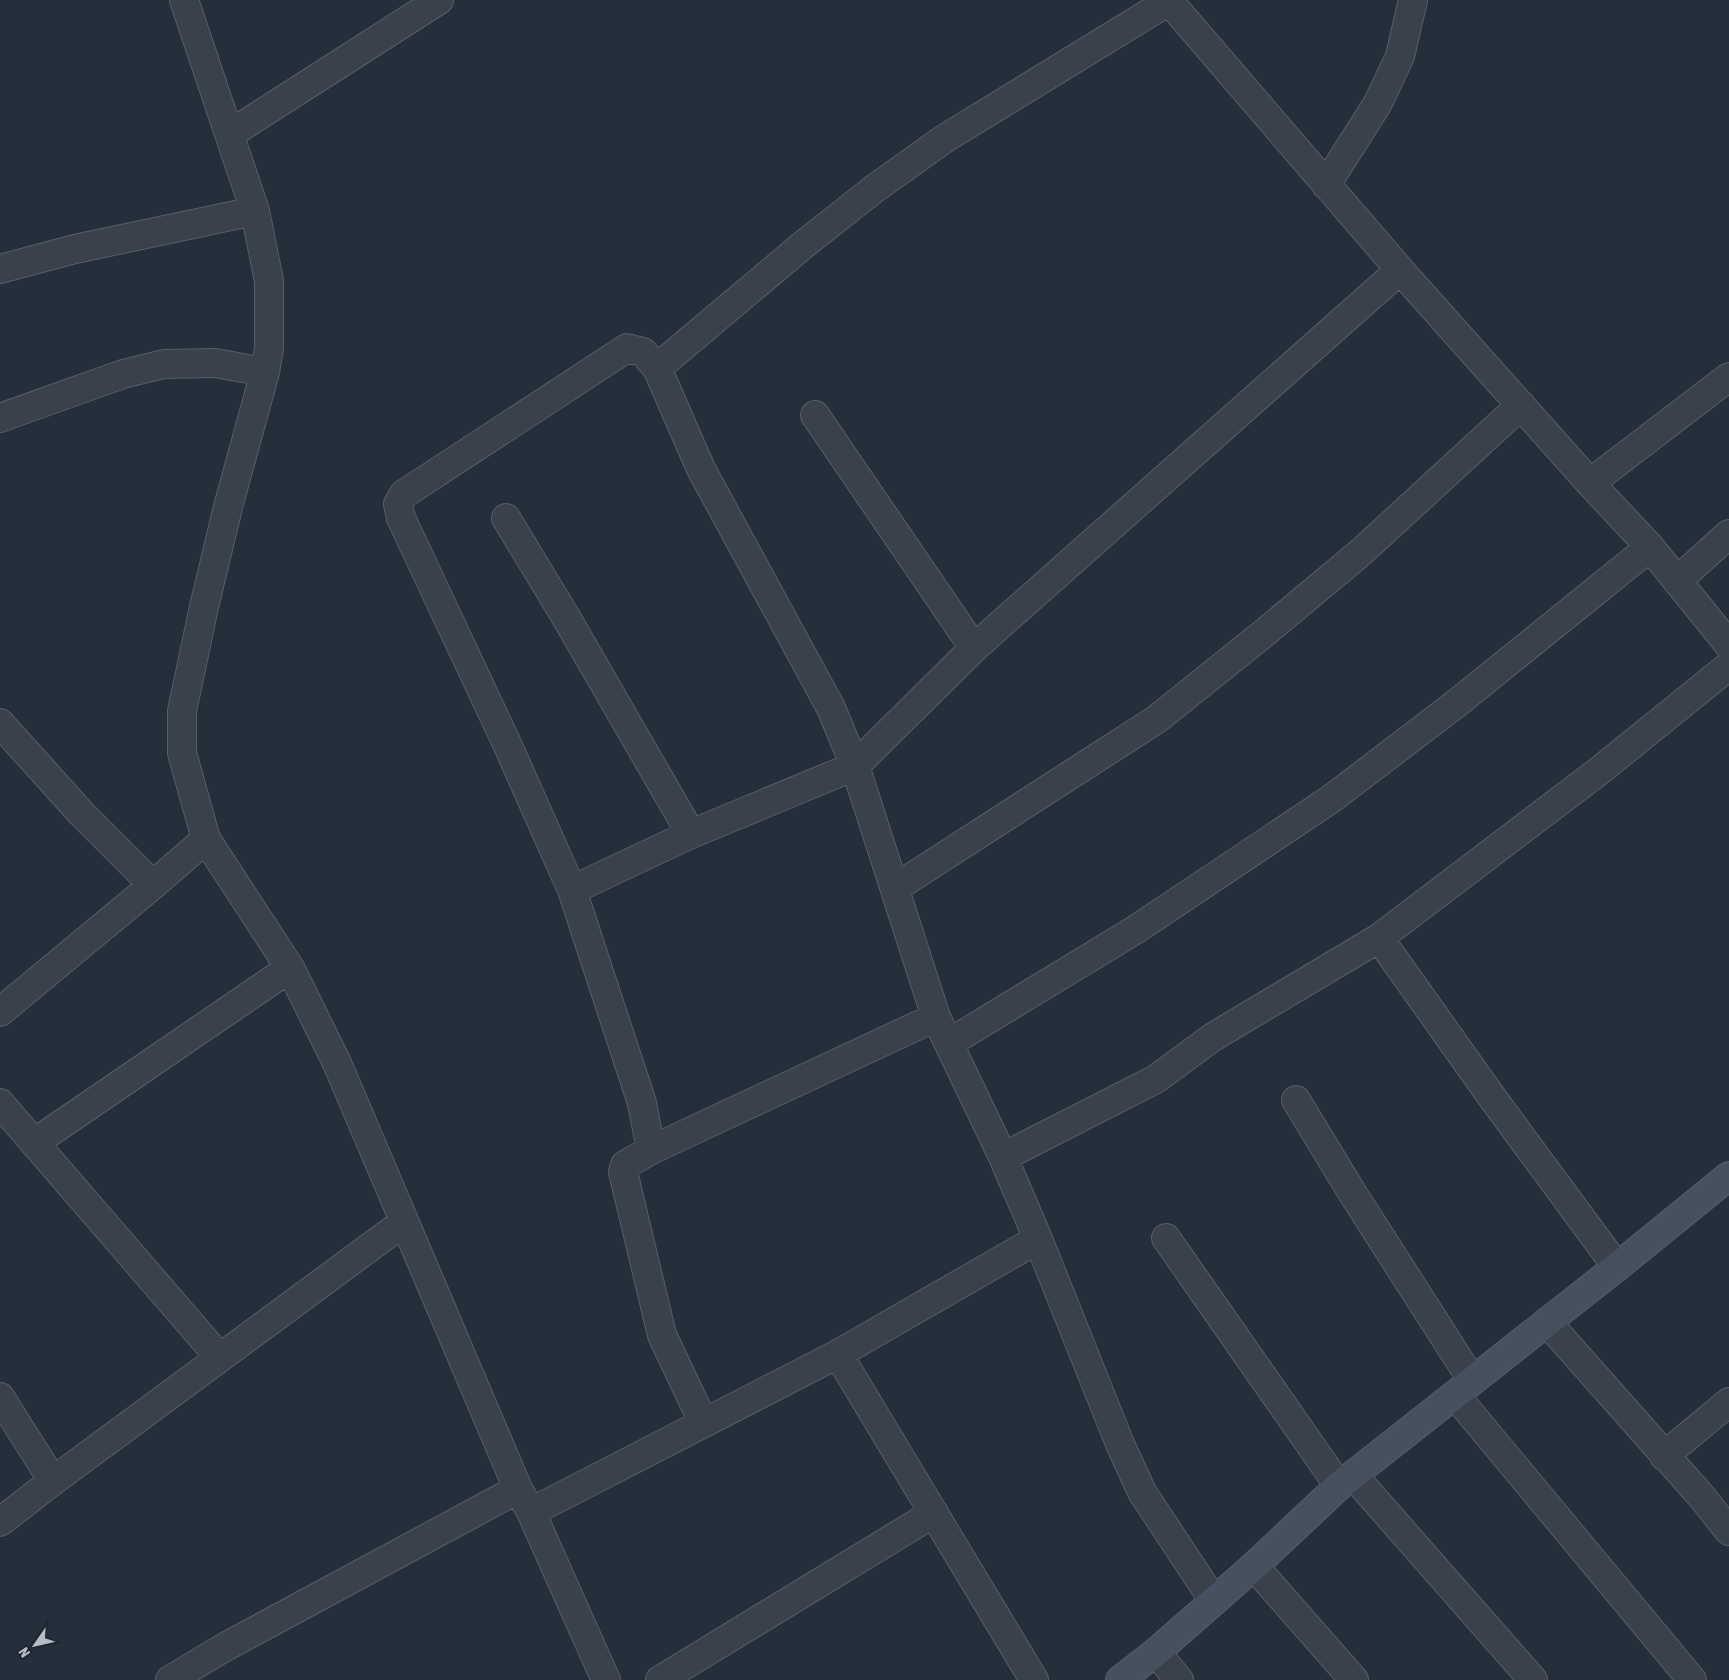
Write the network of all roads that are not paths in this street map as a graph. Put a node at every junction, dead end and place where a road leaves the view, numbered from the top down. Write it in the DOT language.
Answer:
graph roads {
  1 [pos="184,0"];
  2 [pos="438,0"];
  3 [pos="1168,0"];
  4 [pos="1413,0"];
  5 [pos="230,134"];
  6 [pos="1326,185"];
  7 [pos="255,211"];
  8 [pos="0,269"];
  9 [pos="1400,270"];
  10 [pos="657,368"];
  11 [pos="265,372"];
  12 [pos="1729,377"];
  13 [pos="1521,405"];
  14 [pos="815,415"];
  15 [pos="0,418"];
  16 [pos="1590,483"];
  17 [pos="506,518"];
  18 [pos="1729,534"];
  19 [pos="1650,547"];
  20 [pos="1677,581"];
  21 [pos="1729,645"];
  22 [pos="974,648"];
  23 [pos="1729,666"];
  24 [pos="0,723"];
  25 [pos="854,766"];
  26 [pos="691,834"];
  27 [pos="206,839"];
  28 [pos="153,885"];
  29 [pos="894,888"];
  30 [pos="572,890"];
  31 [pos="1379,938"];
  32 [pos="290,968"];
  33 [pos="0,1012"];
  34 [pos="936,1017"];
  35 [pos="949,1044"];
  36 [pos="1296,1100"];
  37 [pos="0,1103"];
  38 [pos="34,1143"];
  39 [pos="651,1150"];
  40 [pos="1003,1157"];
  41 [pos="1729,1176"];
  42 [pos="404,1222"];
  43 [pos="1166,1238"];
  44 [pos="1038,1239"];
  45 [pos="1617,1267"];
  46 [pos="1547,1322"];
  47 [pos="838,1354"];
  48 [pos="220,1358"];
  49 [pos="1463,1387"];
  50 [pos="0,1397"];
  51 [pos="1729,1402"];
  52 [pos="703,1422"];
  53 [pos="1664,1456"];
  54 [pos="1346,1480"];
  55 [pos="53,1481"];
  56 [pos="518,1488"];
  57 [pos="531,1512"];
  58 [pos="934,1513"];
  59 [pos="0,1522"];
  60 [pos="1729,1532"];
  61 [pos="1254,1566"];
  62 [pos="1214,1601"];
  63 [pos="1156,1652"];
  64 [pos="170,1680"];
  65 [pos="606,1680"];
  66 [pos="660,1680"];
  67 [pos="1034,1680"];
  68 [pos="1120,1680"];
  69 [pos="1179,1680"];
  70 [pos="1354,1680"];
  71 [pos="1533,1680"];
  72 [pos="1692,1680"];
  1 -- 5 [label="street"];
  2 -- 5 [label="street"];
  3 -- 6 [label="street"];
  3 -- 10 [label="street"];
  4 -- 6 [label="street"];
  5 -- 7 [label="street"];
  6 -- 9 [label="street"];
  7 -- 8 [label="street"];
  7 -- 11 [label="street"];
  9 -- 13 [label="street"];
  9 -- 22 [label="street"];
  10 -- 25 [label="street"];
  10 -- 30 [label="street"];
  11 -- 15 [label="street"];
  11 -- 27 [label="street"];
  12 -- 16 [label="street"];
  13 -- 16 [label="street"];
  13 -- 29 [label="street"];
  14 -- 22 [label="street"];
  16 -- 19 [label="street"];
  17 -- 26 [label="street"];
  18 -- 20 [label="street"];
  19 -- 20 [label="street"];
  19 -- 35 [label="street"];
  20 -- 21 [label="street"];
  22 -- 25 [label="street"];
  23 -- 31 [label="street"];
  24 -- 28 [label="street"];
  25 -- 26 [label="street"];
  25 -- 29 [label="street"];
  26 -- 30 [label="street"];
  27 -- 28 [label="street"];
  27 -- 32 [label="street"];
  28 -- 33 [label="street"];
  29 -- 34 [label="street"];
  30 -- 39 [label="street"];
  31 -- 40 [label="street"];
  31 -- 45 [label="street"];
  32 -- 38 [label="street"];
  32 -- 42 [label="street"];
  34 -- 35 [label="street"];
  34 -- 39 [label="street"];
  35 -- 40 [label="street"];
  36 -- 49 [label="street"];
  37 -- 38 [label="street"];
  38 -- 48 [label="street"];
  39 -- 52 [label="street"];
  40 -- 44 [label="street"];
  41 -- 45 [label="street"];
  42 -- 48 [label="street"];
  42 -- 56 [label="street"];
  43 -- 54 [label="street"];
  44 -- 47 [label="street"];
  44 -- 62 [label="street"];
  45 -- 46 [label="street"];
  46 -- 49 [label="street"];
  46 -- 53 [label="street"];
  47 -- 52 [label="street"];
  47 -- 58 [label="street"];
  48 -- 55 [label="street"];
  49 -- 54 [label="street"];
  49 -- 72 [label="street"];
  50 -- 55 [label="street"];
  51 -- 53 [label="street"];
  52 -- 57 [label="street"];
  53 -- 60 [label="street"];
  54 -- 61 [label="street"];
  54 -- 71 [label="street"];
  55 -- 59 [label="street"];
  56 -- 57 [label="street"];
  56 -- 64 [label="street"];
  57 -- 65 [label="street"];
  58 -- 66 [label="street"];
  58 -- 67 [label="street"];
  61 -- 62 [label="street"];
  61 -- 70 [label="street"];
  62 -- 63 [label="street"];
  63 -- 68 [label="street"];
  63 -- 69 [label="street"];
}
